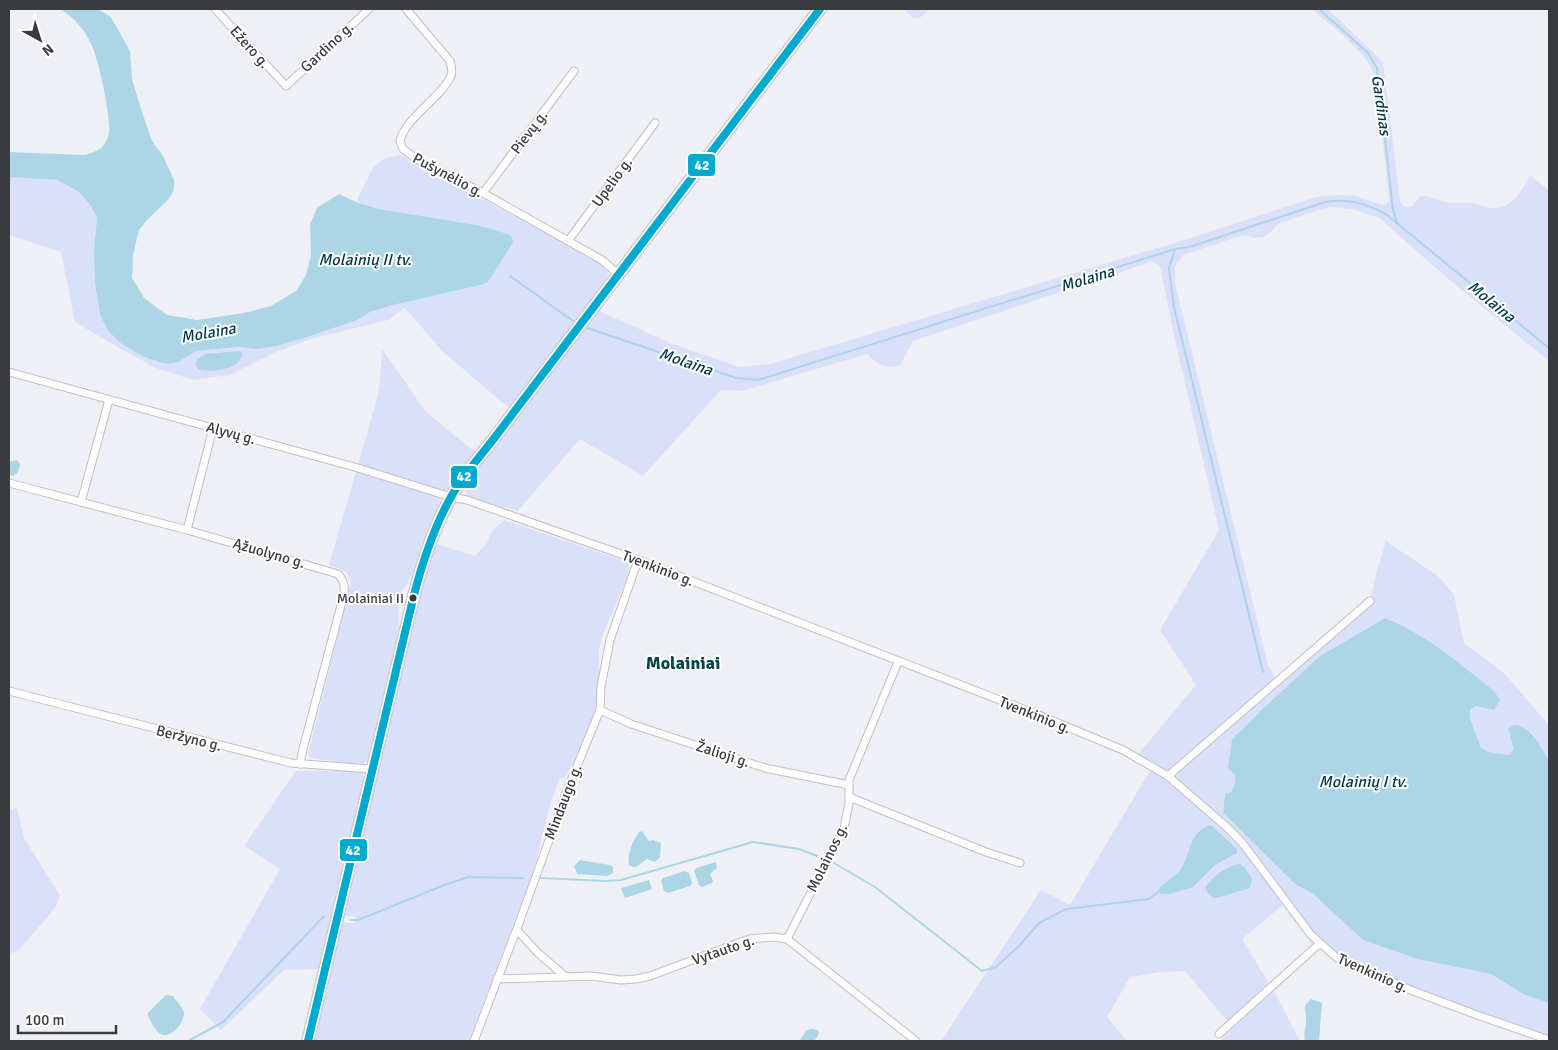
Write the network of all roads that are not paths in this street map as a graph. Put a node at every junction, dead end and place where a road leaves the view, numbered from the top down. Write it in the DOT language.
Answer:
graph roads {
  1 [pos="215,9"];
  2 [pos="369,9"];
  3 [pos="406,9"];
  4 [pos="820,9"];
  5 [pos="574,71"];
  6 [pos="286,86"];
  7 [pos="655,122"];
  8 [pos="483,193"];
  9 [pos="568,241"];
  10 [pos="618,274"];
  11 [pos="9,372"];
  12 [pos="109,400"];
  13 [pos="213,428"];
  14 [pos="9,483"];
  15 [pos="451,497"];
  16 [pos="81,502"];
  17 [pos="187,530"];
  18 [pos="638,560"];
  19 [pos="1370,600"];
  20 [pos="898,662"];
  21 [pos="9,691"];
  22 [pos="600,710"];
  23 [pos="300,764"];
  24 [pos="372,769"];
  25 [pos="1168,776"];
  26 [pos="849,785"];
  27 [pos="849,797"];
  28 [pos="1020,863"];
  29 [pos="517,930"];
  30 [pos="787,939"];
  31 [pos="1319,944"];
  32 [pos="566,977"];
  33 [pos="497,979"];
  34 [pos="1220,1034"];
  35 [pos="1549,1040"];
  36 [pos="308,1041"];
  37 [pos="474,1041"];
  38 [pos="916,1041"];
  1 -- 6 [label="street, Ežero g."];
  2 -- 6 [label="street, Gardino g."];
  3 -- 8 [label="street, Pušynėlio g."];
  4 -- 10 [label="main road"];
  5 -- 8 [label="street, Pievų g."];
  7 -- 9 [label="street, Upelio g."];
  8 -- 9 [label="street, Pušynėlio g."];
  9 -- 10 [label="street, Pušynėlio g."];
  10 -- 15 [label="main road"];
  11 -- 12 [label="street, Alyvų g."];
  12 -- 13 [label="street, Alyvų g."];
  12 -- 16 [label="street"];
  13 -- 15 [label="street, Alyvų g."];
  13 -- 17 [label="street"];
  14 -- 16 [label="street, Ąžuolyno g."];
  15 -- 18 [label="street, Tvenkinio g."];
  15 -- 24 [label="main road"];
  16 -- 17 [label="street, Ąžuolyno g."];
  17 -- 23 [label="street, Ąžuolyno g."];
  18 -- 20 [label="street, Tvenkinio g."];
  18 -- 22 [label="street, Mindaugo g."];
  19 -- 25 [label="street"];
  20 -- 25 [label="street, Tvenkinio g."];
  20 -- 26 [label="street, Molainos g."];
  21 -- 23 [label="street, Beržyno g."];
  22 -- 26 [label="street, Žalioji g."];
  22 -- 29 [label="street, Mindaugo g."];
  23 -- 24 [label="street, Beržyno g."];
  24 -- 36 [label="main road"];
  25 -- 31 [label="street, Tvenkinio g."];
  26 -- 27 [label="street, Molainos g."];
  27 -- 28 [label="street"];
  27 -- 30 [label="street, Molainos g."];
  29 -- 32 [label="street"];
  29 -- 33 [label="street, Mindaugo g."];
  30 -- 32 [label="street, Vytauto g."];
  30 -- 38 [label="street"];
  31 -- 34 [label="street"];
  31 -- 35 [label="street, Tvenkinio g."];
  32 -- 33 [label="street, Vytauto g."];
  33 -- 37 [label="street, Mindaugo g."];
}
